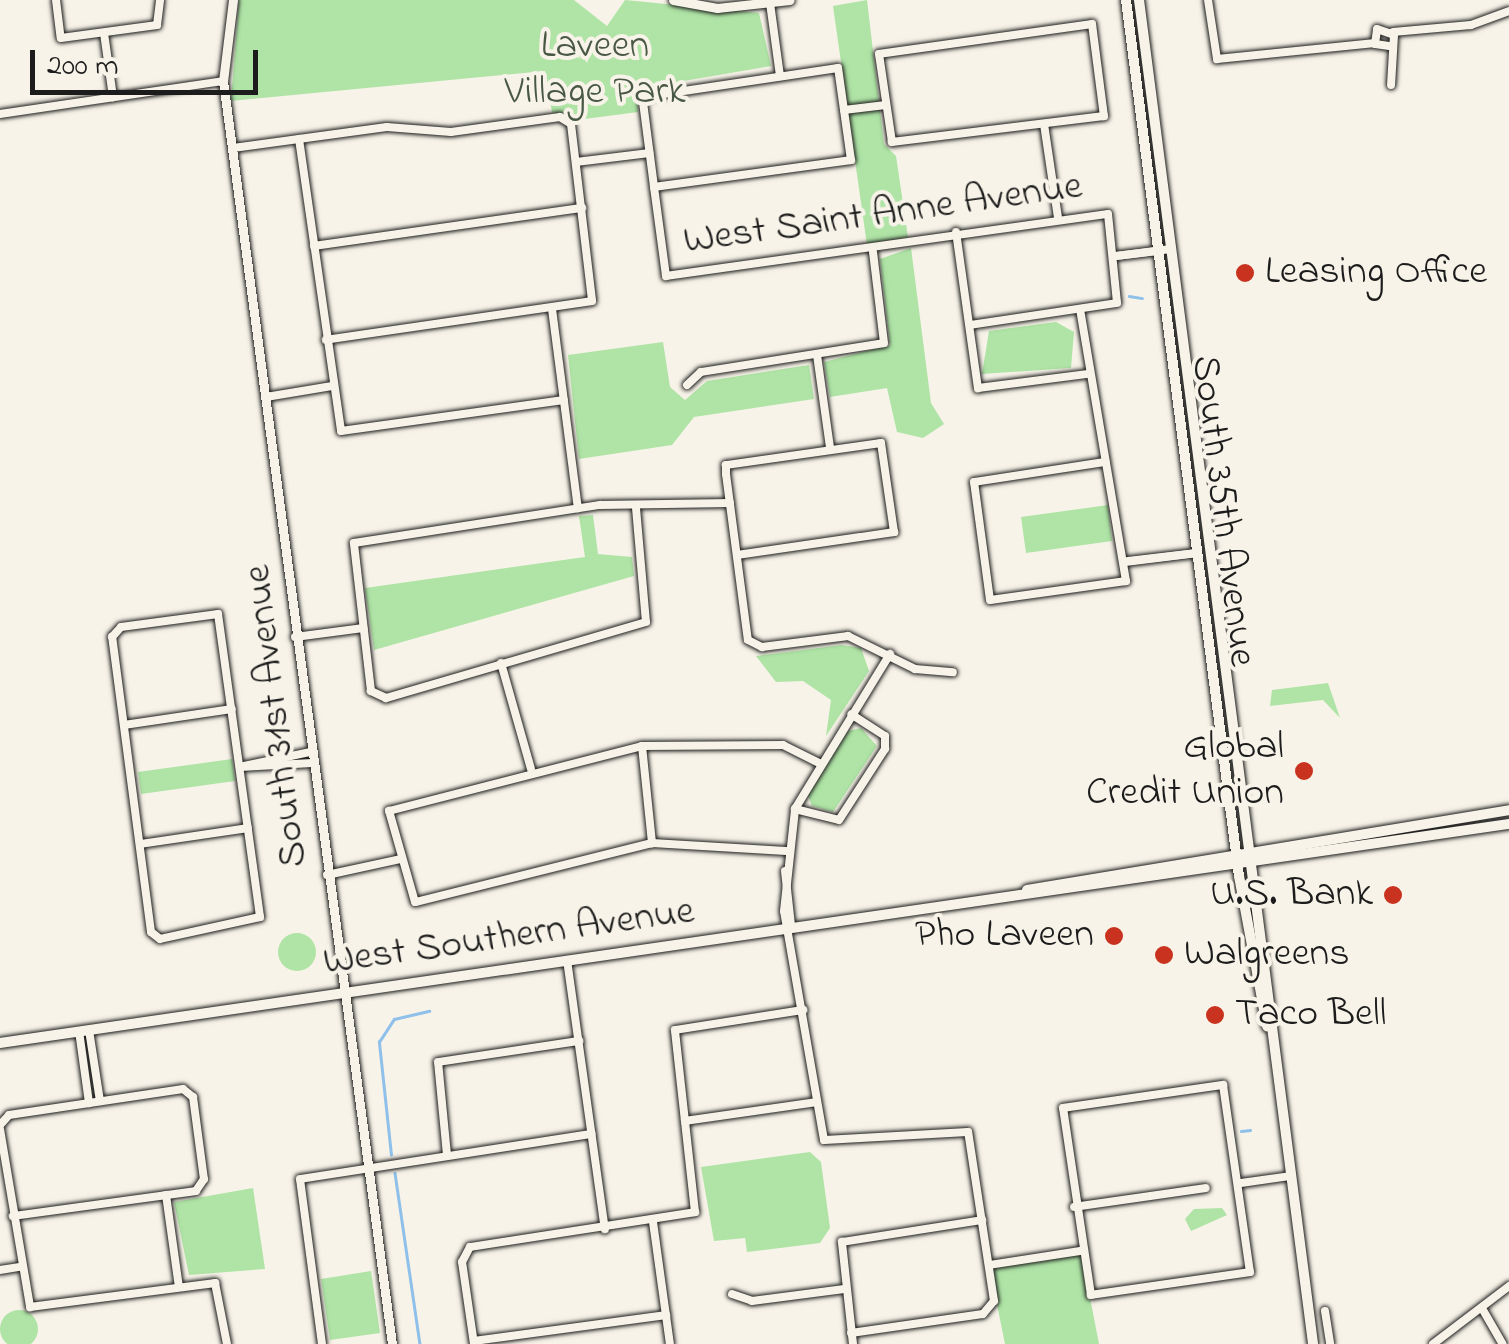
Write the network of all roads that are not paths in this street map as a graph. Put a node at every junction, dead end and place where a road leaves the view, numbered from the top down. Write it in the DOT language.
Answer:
graph roads {
  1 [pos="56,0"];
  2 [pos="160,0"];
  3 [pos="233,0"];
  4 [pos="673,0"];
  5 [pos="790,0"];
  6 [pos="1126,0"];
  7 [pos="1139,0"];
  8 [pos="1208,0"];
  9 [pos="770,3"];
  10 [pos="718,4"];
  11 [pos="1509,11"];
  12 [pos="104,32"];
  13 [pos="1384,41"];
  14 [pos="780,76"];
  15 [pos="223,81"];
  16 [pos="1390,85"];
  17 [pos="114,97"];
  18 [pos="886,105"];
  19 [pos="844,110"];
  20 [pos="0,114"];
  21 [pos="1044,124"];
  22 [pos="299,138"];
  23 [pos="234,148"];
  24 [pos="650,152"];
  25 [pos="576,162"];
  26 [pos="654,188"];
  27 [pos="582,208"];
  28 [pos="1058,218"];
  29 [pos="956,232"];
  30 [pos="314,246"];
  31 [pos="1171,249"];
  32 [pos="1158,251"];
  33 [pos="874,252"];
  34 [pos="1116,256"];
  35 [pos="552,309"];
  36 [pos="1080,309"];
  37 [pos="970,325"];
  38 [pos="326,340"];
  39 [pos="817,355"];
  40 [pos="1088,374"];
  41 [pos="686,385"];
  42 [pos="332,386"];
  43 [pos="266,397"];
  44 [pos="564,400"];
  45 [pos="830,448"];
  46 [pos="1105,462"];
  47 [pos="730,503"];
  48 [pos="578,508"];
  49 [pos="636,508"];
  50 [pos="1198,553"];
  51 [pos="737,555"];
  52 [pos="1125,562"];
  53 [pos="363,628"];
  54 [pos="1220,632"];
  55 [pos="1207,634"];
  56 [pos="295,637"];
  57 [pos="890,654"];
  58 [pos="501,664"];
  59 [pos="953,672"];
  60 [pos="232,709"];
  61 [pos="851,714"];
  62 [pos="124,725"];
  63 [pos="642,746"];
  64 [pos="311,757"];
  65 [pos="819,764"];
  66 [pos="240,767"];
  67 [pos="531,769"];
  68 [pos="795,809"];
  69 [pos="1509,810"];
  70 [pos="1509,824"];
  71 [pos="248,828"];
  72 [pos="652,843"];
  73 [pos="140,844"];
  74 [pos="1249,848"];
  75 [pos="1236,850"];
  76 [pos="786,851"];
  77 [pos="400,859"];
  78 [pos="1250,862"];
  79 [pos="1238,864"];
  80 [pos="326,876"];
  81 [pos="1026,890"];
  82 [pos="791,926"];
  83 [pos="567,960"];
  84 [pos="342,994"];
  85 [pos="803,1010"];
  86 [pos="1268,1027"];
  87 [pos="84,1030"];
  88 [pos="579,1041"];
  89 [pos="0,1043"];
  90 [pos="100,1102"];
  91 [pos="817,1102"];
  92 [pos="89,1103"];
  93 [pos="685,1121"];
  94 [pos="1,1124"];
  95 [pos="592,1134"];
  96 [pos="447,1155"];
  97 [pos="366,1167"];
  98 [pos="3,1176"];
  99 [pos="1290,1176"];
  100 [pos="1241,1184"];
  101 [pos="1206,1188"];
  102 [pos="166,1195"];
  103 [pos="1074,1207"];
  104 [pos="13,1216"];
  105 [pos="982,1220"];
  106 [pos="653,1222"];
  107 [pos="605,1229"];
  108 [pos="1081,1252"];
  109 [pos="988,1265"];
  110 [pos="20,1268"];
  111 [pos="0,1270"];
  112 [pos="1509,1286"];
  113 [pos="179,1287"];
  114 [pos="844,1288"];
  115 [pos="732,1294"];
  116 [pos="1483,1310"];
  117 [pos="1325,1311"];
  118 [pos="666,1315"];
  119 [pos="851,1333"];
  120 [pos="474,1343"];
  121 [pos="227,1344"];
  122 [pos="322,1344"];
  123 [pos="392,1344"];
  124 [pos="670,1344"];
  125 [pos="852,1344"];
  126 [pos="1313,1344"];
  127 [pos="1330,1344"];
  128 [pos="1433,1344"];
  129 [pos="1503,1344"];
  1 -- 12 [label="street"];
  2 -- 12 [label="street"];
  3 -- 15 [label="street, South 31st Avenue"];
  4 -- 10 [label="street"];
  5 -- 9 [label="street"];
  6 -- 32 [label="main road, South 35th Avenue"];
  7 -- 31 [label="main road, South 35th Avenue"];
  8 -- 13 [label="street"];
  9 -- 10 [label="street"];
  9 -- 14 [label="street"];
  11 -- 13 [label="street"];
  12 -- 17 [label="street"];
  13 -- 16 [label="street"];
  14 -- 19 [label="street"];
  14 -- 24 [label="street"];
  15 -- 17 [label="street"];
  15 -- 23 [label="street, South 31st Avenue"];
  17 -- 20 [label="street"];
  18 -- 19 [label="street"];
  18 -- 21 [label="street"];
  18 -- 21 [label="street"];
  19 -- 26 [label="street"];
  21 -- 28 [label="street"];
  22 -- 23 [label="street"];
  22 -- 25 [label="street"];
  22 -- 30 [label="street"];
  23 -- 43 [label="street, South 31st Avenue"];
  24 -- 25 [label="street"];
  24 -- 26 [label="street"];
  25 -- 27 [label="street"];
  26 -- 33 [label="street, West Saint Anne Avenue"];
  27 -- 30 [label="street"];
  27 -- 35 [label="street"];
  28 -- 29 [label="street, West Saint Anne Avenue"];
  28 -- 34 [label="street, West Saint Anne Avenue"];
  29 -- 33 [label="street, West Saint Anne Avenue"];
  29 -- 37 [label="street"];
  30 -- 38 [label="street"];
  31 -- 32 [label="street"];
  31 -- 54 [label="main road, South 35th Avenue"];
  32 -- 34 [label="street"];
  32 -- 50 [label="main road, South 35th Avenue"];
  33 -- 39 [label="street"];
  34 -- 36 [label="street"];
  35 -- 38 [label="street"];
  35 -- 44 [label="street"];
  36 -- 37 [label="street"];
  36 -- 40 [label="street"];
  37 -- 40 [label="street"];
  38 -- 42 [label="street"];
  39 -- 41 [label="street"];
  39 -- 45 [label="street"];
  40 -- 46 [label="street"];
  42 -- 43 [label="street"];
  42 -- 44 [label="street"];
  43 -- 56 [label="street, South 31st Avenue"];
  44 -- 48 [label="street"];
  45 -- 47 [label="street"];
  45 -- 51 [label="street"];
  46 -- 52 [label="street"];
  46 -- 52 [label="street"];
  47 -- 49 [label="street"];
  47 -- 51 [label="street"];
  48 -- 49 [label="street"];
  48 -- 53 [label="street"];
  49 -- 58 [label="street"];
  50 -- 52 [label="street"];
  50 -- 55 [label="main road, South 35th Avenue"];
  51 -- 57 [label="street"];
  53 -- 56 [label="street"];
  53 -- 58 [label="street"];
  54 -- 55 [label="main road"];
  54 -- 74 [label="main road, South 35th Avenue"];
  55 -- 75 [label="main road, South 35th Avenue"];
  56 -- 64 [label="street, South 31st Avenue"];
  57 -- 59 [label="street"];
  57 -- 61 [label="street"];
  58 -- 67 [label="street"];
  60 -- 62 [label="street"];
  60 -- 62 [label="street"];
  60 -- 66 [label="street"];
  61 -- 65 [label="street"];
  61 -- 68 [label="street"];
  62 -- 73 [label="street"];
  63 -- 65 [label="street"];
  63 -- 67 [label="street"];
  63 -- 72 [label="street"];
  64 -- 66 [label="street"];
  64 -- 80 [label="street, South 31st Avenue"];
  65 -- 68 [label="street"];
  66 -- 71 [label="street"];
  67 -- 77 [label="street"];
  68 -- 76 [label="street"];
  69 -- 74 [label="main road, West Southern Avenue"];
  70 -- 78 [label="main road, West Southern Avenue"];
  71 -- 73 [label="street"];
  71 -- 73 [label="street"];
  72 -- 76 [label="street"];
  72 -- 77 [label="street"];
  74 -- 75 [label="main road, West Southern Avenue"];
  74 -- 78 [label="main road, South 35th Avenue"];
  75 -- 79 [label="main road, South 35th Avenue"];
  75 -- 81 [label="main road, West Southern Avenue"];
  76 -- 82 [label="street"];
  77 -- 80 [label="street"];
  78 -- 79 [label="main road, West Southern Avenue"];
  78 -- 86 [label="main road, South 35th Avenue"];
  79 -- 81 [label="main road, West Southern Avenue"];
  79 -- 86 [label="main road, South 35th Avenue"];
  80 -- 84 [label="street, South 31st Avenue"];
  81 -- 82 [label="main road, West Southern Avenue"];
  82 -- 83 [label="main road, West Southern Avenue"];
  82 -- 85 [label="street"];
  83 -- 84 [label="main road, West Southern Avenue"];
  83 -- 88 [label="street"];
  84 -- 87 [label="main road, West Southern Avenue"];
  84 -- 97 [label="street, South 31st Avenue"];
  85 -- 91 [label="street"];
  85 -- 93 [label="street"];
  86 -- 99 [label="main road, South 35th Avenue"];
  87 -- 89 [label="main road, West Southern Avenue"];
  87 -- 90 [label="street"];
  87 -- 92 [label="street"];
  88 -- 95 [label="street"];
  88 -- 96 [label="street"];
  90 -- 92 [label="street"];
  90 -- 102 [label="street"];
  91 -- 93 [label="street"];
  91 -- 105 [label="street"];
  92 -- 94 [label="street"];
  93 -- 106 [label="street"];
  94 -- 98 [label="street"];
  95 -- 96 [label="street"];
  95 -- 107 [label="street"];
  96 -- 97 [label="street"];
  97 -- 122 [label="street"];
  97 -- 123 [label="street, South 31st Avenue"];
  98 -- 104 [label="street"];
  99 -- 100 [label="street"];
  99 -- 126 [label="main road, South 35th Avenue"];
  100 -- 103 [label="street"];
  100 -- 108 [label="street"];
  101 -- 103 [label="street"];
  102 -- 104 [label="street"];
  102 -- 113 [label="street"];
  103 -- 108 [label="street"];
  104 -- 110 [label="street"];
  105 -- 109 [label="street"];
  105 -- 114 [label="street"];
  106 -- 107 [label="street"];
  106 -- 118 [label="street"];
  107 -- 120 [label="street"];
  108 -- 109 [label="street"];
  109 -- 119 [label="street"];
  110 -- 111 [label="street"];
  110 -- 113 [label="street"];
  112 -- 116 [label="street"];
  113 -- 121 [label="street"];
  114 -- 115 [label="street"];
  114 -- 119 [label="street"];
  116 -- 128 [label="street"];
  116 -- 129 [label="street"];
  117 -- 127 [label="street"];
  118 -- 120 [label="street"];
  118 -- 124 [label="street"];
  119 -- 125 [label="street"];
}
